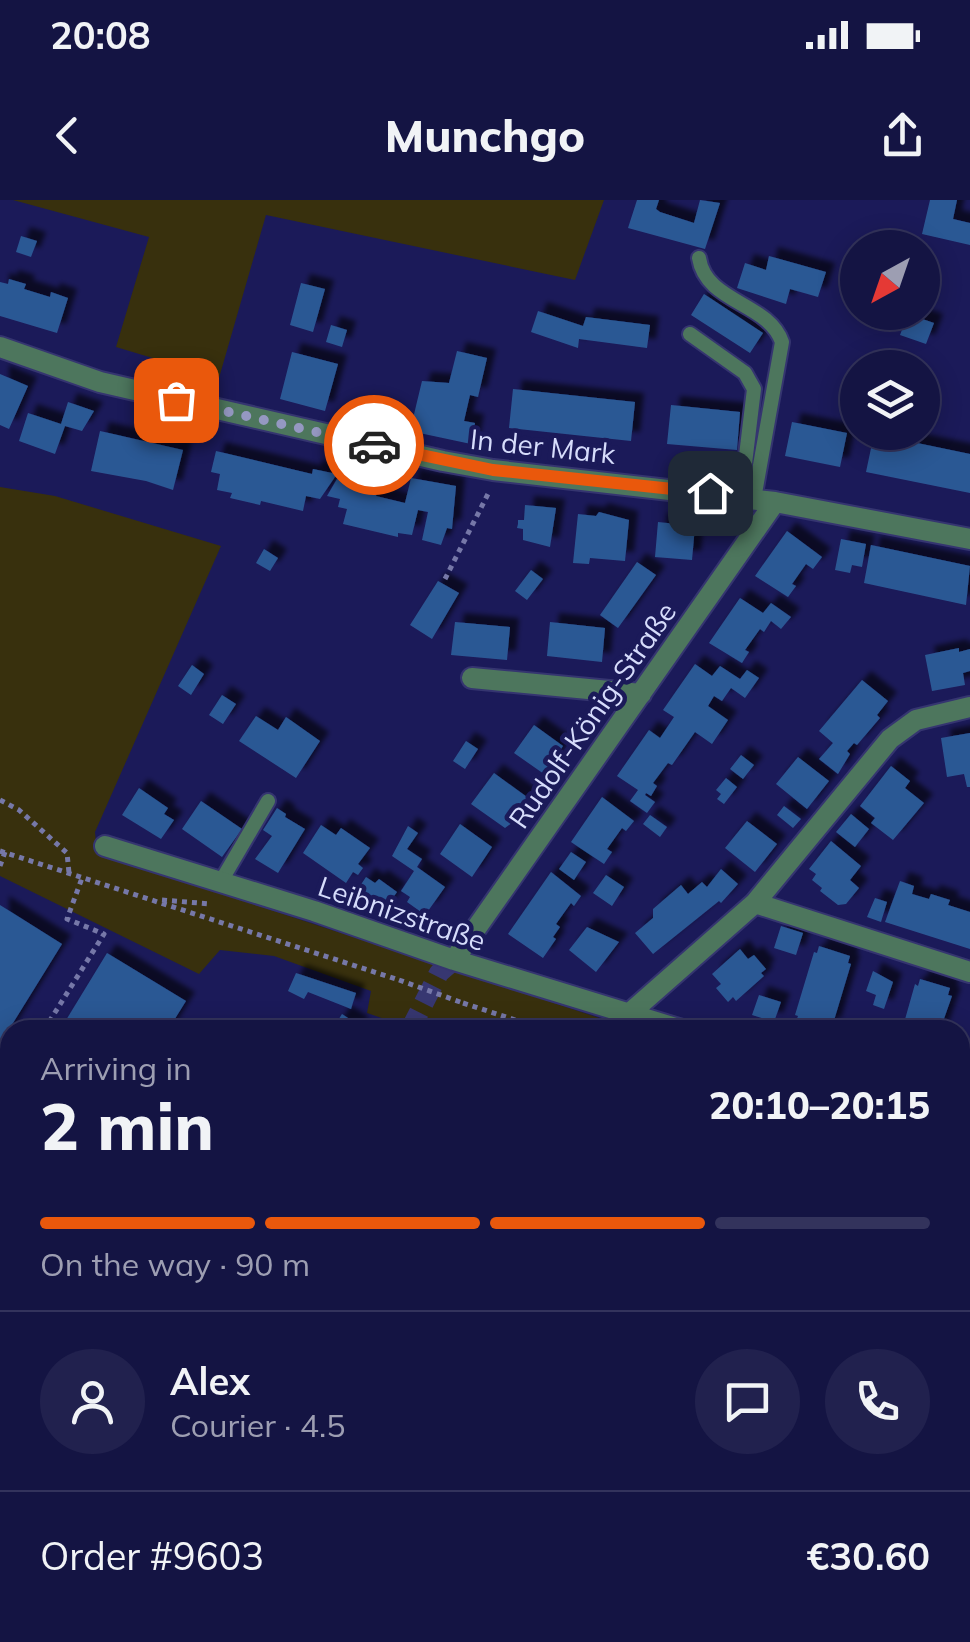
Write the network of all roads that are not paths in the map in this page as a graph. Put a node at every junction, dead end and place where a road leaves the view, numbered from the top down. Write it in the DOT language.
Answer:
graph roads {
  1 [pos="699,258"];
  2 [pos="690,334"];
  3 [pos="0,348"];
  4 [pos="757,499"];
  5 [pos="970,538"];
  6 [pos="472,678"];
  7 [pos="641,694"];
  8 [pos="970,706"];
  9 [pos="268,801"];
  10 [pos="105,846"];
  11 [pos="220,882"];
  12 [pos="755,903"];
  13 [pos="454,960"];
  14 [pos="970,972"];
  15 [pos="630,1013"];
  16 [pos="651,1020"];
  1 -- 4 [label="lane"];
  2 -- 4 [label="lane"];
  3 -- 4 [label="street, In der Mark"];
  4 -- 5 [label="street, In der Mark"];
  4 -- 7 [label="street, Rudolf-König-Straße"];
  6 -- 7 [label="street"];
  7 -- 13 [label="street, Rudolf-König-Straße"];
  8 -- 12 [label="street"];
  9 -- 11 [label="lane"];
  10 -- 11 [label="street, Leibnizstraße"];
  11 -- 13 [label="street, Leibnizstraße"];
  12 -- 14 [label="street"];
  12 -- 15 [label="street"];
  13 -- 15 [label="street, Leibnizstraße"];
  15 -- 16 [label="street, Leibnizstraße"];
}
